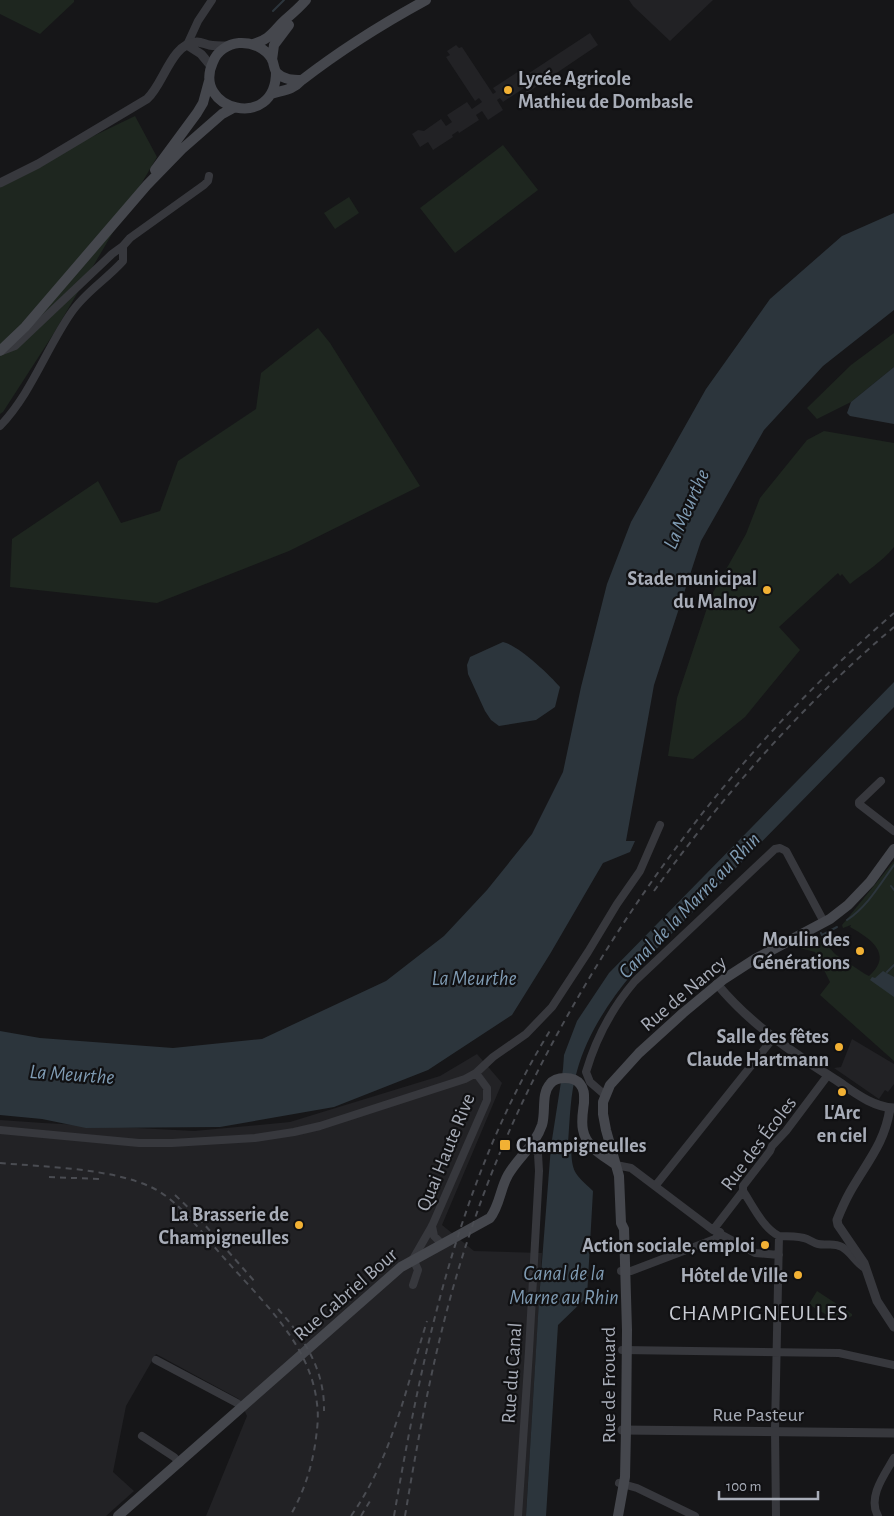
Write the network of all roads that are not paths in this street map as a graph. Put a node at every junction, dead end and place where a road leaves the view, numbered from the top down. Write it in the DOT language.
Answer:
graph roads {
  1 [pos="212,0"];
  2 [pos="306,0"];
  3 [pos="426,0"];
  4 [pos="296,12"];
  5 [pos="253,44"];
  6 [pos="187,45"];
  7 [pos="228,46"];
  8 [pos="272,60"];
  9 [pos="211,66"];
  10 [pos="276,72"];
  11 [pos="210,80"];
  12 [pos="302,80"];
  13 [pos="271,94"];
  14 [pos="233,108"];
  15 [pos="188,128"];
  16 [pos="190,143"];
  17 [pos="209,176"];
  18 [pos="0,183"];
  19 [pos="147,185"];
  20 [pos="123,246"];
  21 [pos="0,351"];
  22 [pos="0,426"];
  23 [pos="881,781"];
  24 [pos="660,825"];
  25 [pos="894,831"];
  26 [pos="894,849"];
  27 [pos="824,922"];
  28 [pos="717,984"];
  29 [pos="774,1037"];
  30 [pos="476,1073"];
  31 [pos="828,1075"];
  32 [pos="605,1095"];
  33 [pos="892,1108"];
  34 [pos="0,1130"];
  35 [pos="609,1140"];
  36 [pos="589,1142"];
  37 [pos="532,1144"];
  38 [pos="616,1165"];
  39 [pos="656,1186"];
  40 [pos="743,1191"];
  41 [pos="432,1226"];
  42 [pos="716,1231"];
  43 [pos="427,1235"];
  44 [pos="779,1236"];
  45 [pos="438,1246"];
  46 [pos="779,1255"];
  47 [pos="413,1259"];
  48 [pos="865,1268"];
  49 [pos="623,1271"];
  50 [pos="413,1285"];
  51 [pos="894,1326"];
  52 [pos="624,1350"];
  53 [pos="777,1352"];
  54 [pos="156,1360"];
  55 [pos="894,1365"];
  56 [pos="242,1408"];
  57 [pos="624,1430"];
  58 [pos="775,1432"];
  59 [pos="894,1433"];
  60 [pos="142,1436"];
  61 [pos="894,1458"];
  62 [pos="180,1463"];
  63 [pos="621,1483"];
  64 [pos="118,1516"];
  65 [pos="518,1516"];
  66 [pos="613,1516"];
  67 [pos="618,1516"];
  68 [pos="695,1516"];
  69 [pos="776,1516"];
  70 [pos="878,1516"];
  1 -- 6 [label="street"];
  2 -- 4 [label="main road"];
  3 -- 12 [label="main road"];
  4 -- 5 [label="main road"];
  4 -- 8 [label="main road"];
  5 -- 7 [label="main road"];
  5 -- 8 [label="main road"];
  6 -- 7 [label="street"];
  6 -- 9 [label="street"];
  6 -- 18 [label="street"];
  7 -- 9 [label="main road"];
  8 -- 10 [label="main road"];
  9 -- 11 [label="main road"];
  10 -- 12 [label="main road"];
  10 -- 13 [label="main road"];
  11 -- 14 [label="main road"];
  11 -- 15 [label="main road"];
  12 -- 13 [label="main road"];
  13 -- 14 [label="main road"];
  14 -- 16 [label="main road"];
  15 -- 16 [label="street"];
  15 -- 19 [label="main road"];
  16 -- 19 [label="main road"];
  17 -- 20 [label="street"];
  19 -- 21 [label="main road"];
  20 -- 21 [label="street"];
  20 -- 22 [label="street"];
  23 -- 25 [label="street"];
  24 -- 30 [label="street"];
  26 -- 27 [label="main road, Rue de Nancy"];
  27 -- 28 [label="main road, Rue de Nancy"];
  27 -- 32 [label="street"];
  28 -- 29 [label="street"];
  28 -- 32 [label="main road, Rue de Nancy"];
  29 -- 31 [label="street"];
  29 -- 39 [label="street"];
  30 -- 34 [label="street"];
  30 -- 41 [label="street, Quai Haute Rive"];
  31 -- 33 [label="street"];
  31 -- 40 [label="street, Rue des Écoles"];
  32 -- 35 [label="main road"];
  33 -- 48 [label="street"];
  35 -- 36 [label="main road"];
  35 -- 38 [label="main road"];
  36 -- 37 [label="main road, Rue Gabriel Bour"];
  36 -- 38 [label="main road"];
  37 -- 45 [label="main road, Rue Gabriel Bour"];
  37 -- 65 [label="street, Rue du Canal"];
  38 -- 39 [label="street"];
  38 -- 49 [label="main road, Rue de Frouard"];
  39 -- 42 [label="street"];
  40 -- 42 [label="street, Rue des Écoles"];
  40 -- 44 [label="street"];
  41 -- 43 [label="street"];
  41 -- 45 [label="street, Quai Haute Rive"];
  42 -- 46 [label="street"];
  42 -- 49 [label="street"];
  43 -- 45 [label="street"];
  43 -- 47 [label="street"];
  44 -- 46 [label="street"];
  44 -- 48 [label="street"];
  45 -- 47 [label="main road, Rue Gabriel Bour"];
  46 -- 53 [label="street"];
  47 -- 50 [label="street"];
  47 -- 56 [label="main road, Rue Gabriel Bour"];
  48 -- 51 [label="street"];
  49 -- 52 [label="main road, Rue de Frouard"];
  52 -- 53 [label="street"];
  52 -- 57 [label="main road, Rue de Frouard"];
  53 -- 55 [label="street"];
  53 -- 58 [label="street"];
  54 -- 56 [label="street"];
  56 -- 62 [label="main road, Rue Gabriel Bour"];
  57 -- 58 [label="street, Rue Pasteur"];
  57 -- 63 [label="main road, Rue de Frouard"];
  58 -- 59 [label="street, Rue Pasteur"];
  58 -- 69 [label="street"];
  60 -- 62 [label="street"];
  61 -- 70 [label="street"];
  62 -- 64 [label="main road, Rue Gabriel Bour"];
  63 -- 66 [label="main road, Rue de Frouard"];
  63 -- 67 [label="main road, Rue de Frouard"];
  63 -- 68 [label="street"];
}
